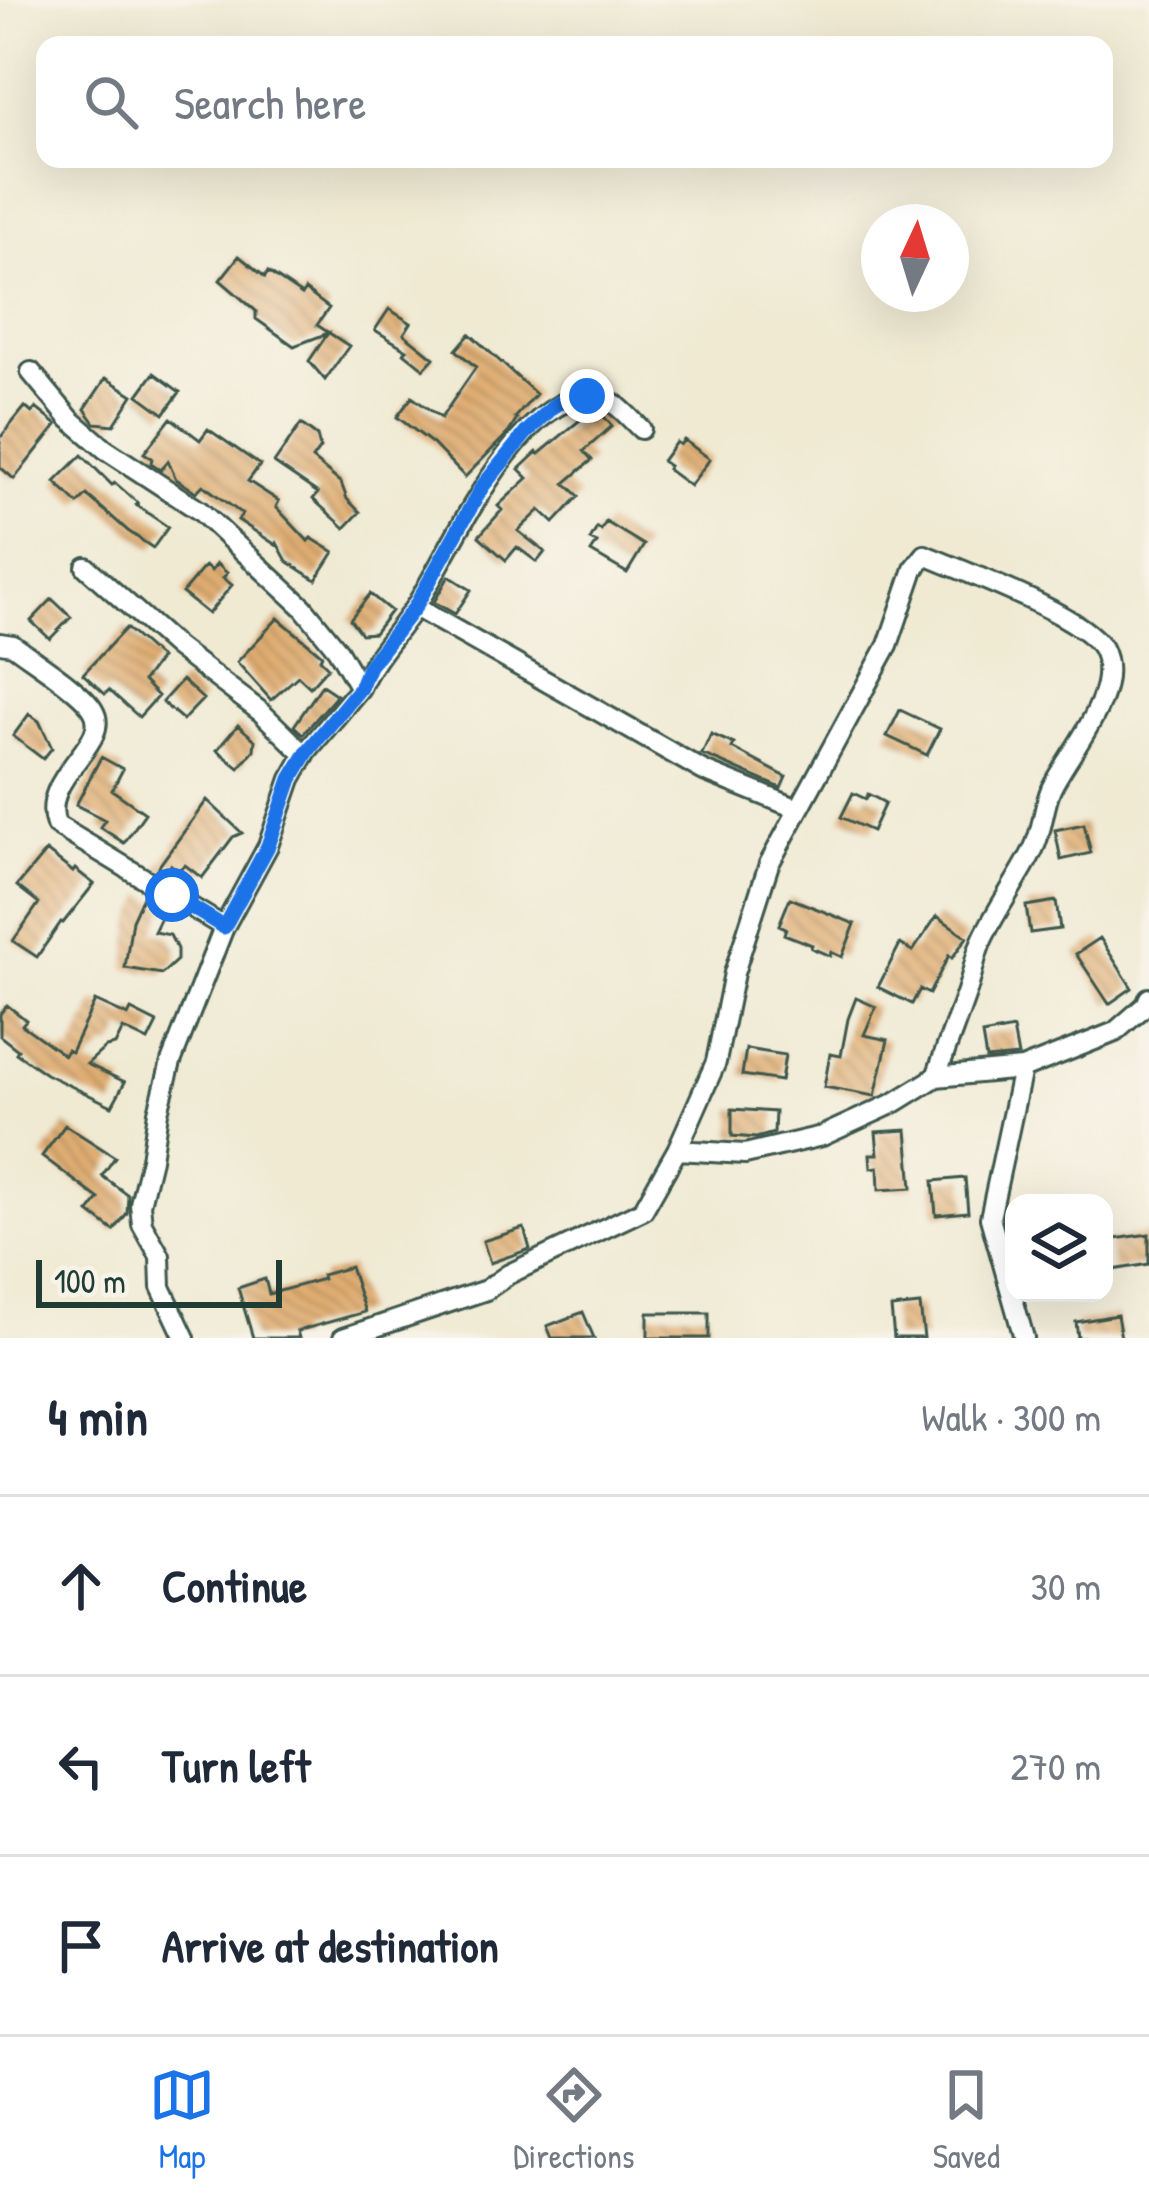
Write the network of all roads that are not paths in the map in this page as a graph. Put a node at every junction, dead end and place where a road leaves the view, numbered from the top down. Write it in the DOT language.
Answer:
graph roads {
  1 [pos="31,372"];
  2 [pos="641,429"];
  3 [pos="86,567"];
  4 [pos="415,607"];
  5 [pos="0,643"];
  6 [pos="360,688"];
  7 [pos="305,755"];
  8 [pos="798,809"];
  9 [pos="224,927"];
  10 [pos="1149,998"];
  11 [pos="1022,1070"];
  12 [pos="936,1077"];
  13 [pos="677,1150"];
  14 [pos="185,1338"];
  15 [pos="343,1338"];
  16 [pos="1024,1338"];
  1 -- 6 [label="street"];
  2 -- 4 [label="street"];
  3 -- 7 [label="street"];
  4 -- 6 [label="street"];
  4 -- 8 [label="street"];
  5 -- 9 [label="street"];
  6 -- 7 [label="street"];
  7 -- 9 [label="street"];
  8 -- 12 [label="street"];
  8 -- 13 [label="street"];
  9 -- 14 [label="street"];
  10 -- 11 [label="street"];
  11 -- 12 [label="street"];
  11 -- 16 [label="street"];
  12 -- 13 [label="street"];
  13 -- 15 [label="street"];
}
